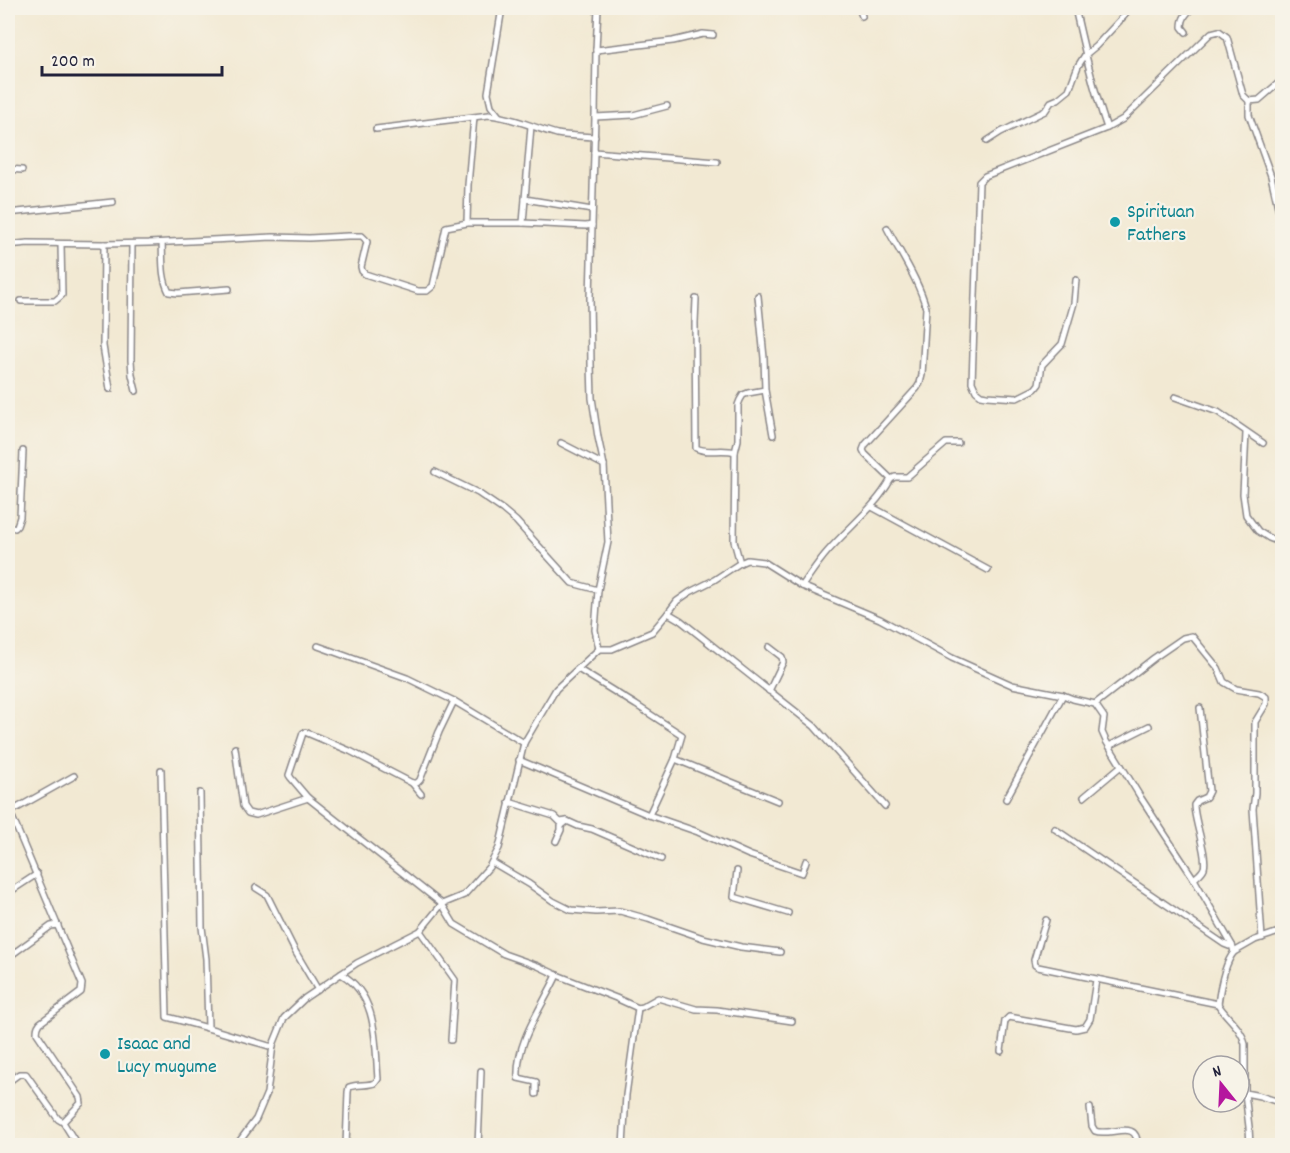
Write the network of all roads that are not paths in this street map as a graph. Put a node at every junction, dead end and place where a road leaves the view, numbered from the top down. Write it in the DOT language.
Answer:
graph roads {
  1 [pos="502,8"];
  2 [pos="598,8"];
  3 [pos="859,8"];
  4 [pos="1075,8"];
  5 [pos="1129,8"];
  6 [pos="1192,8"];
  7 [pos="862,16"];
  8 [pos="1186,32"];
  9 [pos="713,35"];
  10 [pos="596,50"];
  11 [pos="1085,55"];
  12 [pos="1282,80"];
  13 [pos="1249,101"];
  14 [pos="667,106"];
  15 [pos="499,116"];
  16 [pos="474,117"];
  17 [pos="595,117"];
  18 [pos="531,126"];
  19 [pos="1107,128"];
  20 [pos="376,129"];
  21 [pos="595,137"];
  22 [pos="987,141"];
  23 [pos="594,152"];
  24 [pos="717,162"];
  25 [pos="8,169"];
  26 [pos="22,170"];
  27 [pos="525,200"];
  28 [pos="113,202"];
  29 [pos="592,210"];
  30 [pos="8,213"];
  31 [pos="467,223"];
  32 [pos="523,223"];
  33 [pos="592,225"];
  34 [pos="1282,225"];
  35 [pos="887,228"];
  36 [pos="162,243"];
  37 [pos="61,244"];
  38 [pos="104,244"];
  39 [pos="132,244"];
  40 [pos="8,245"];
  41 [pos="1076,280"];
  42 [pos="229,289"];
  43 [pos="758,296"];
  44 [pos="696,299"];
  45 [pos="21,301"];
  46 [pos="110,389"];
  47 [pos="765,390"];
  48 [pos="136,391"];
  49 [pos="1175,397"];
  50 [pos="1246,433"];
  51 [pos="773,435"];
  52 [pos="958,442"];
  53 [pos="561,443"];
  54 [pos="1263,444"];
  55 [pos="22,451"];
  56 [pos="735,452"];
  57 [pos="604,465"];
  58 [pos="435,472"];
  59 [pos="891,479"];
  60 [pos="872,507"];
  61 [pos="8,526"];
  62 [pos="1282,543"];
  63 [pos="740,563"];
  64 [pos="988,570"];
  65 [pos="802,586"];
  66 [pos="598,590"];
  67 [pos="668,613"];
  68 [pos="318,646"];
  69 [pos="770,647"];
  70 [pos="599,649"];
  71 [pos="578,669"];
  72 [pos="770,691"];
  73 [pos="1063,695"];
  74 [pos="454,701"];
  75 [pos="1095,704"];
  76 [pos="1200,708"];
  77 [pos="1149,726"];
  78 [pos="524,743"];
  79 [pos="1109,746"];
  80 [pos="235,748"];
  81 [pos="675,759"];
  82 [pos="519,760"];
  83 [pos="1121,766"];
  84 [pos="161,770"];
  85 [pos="74,776"];
  86 [pos="412,783"];
  87 [pos="200,793"];
  88 [pos="421,794"];
  89 [pos="1084,796"];
  90 [pos="308,798"];
  91 [pos="1006,799"];
  92 [pos="778,801"];
  93 [pos="509,802"];
  94 [pos="885,806"];
  95 [pos="649,816"];
  96 [pos="567,822"];
  97 [pos="1055,829"];
  98 [pos="556,841"];
  99 [pos="661,859"];
  100 [pos="806,861"];
  101 [pos="492,862"];
  102 [pos="737,871"];
  103 [pos="37,874"];
  104 [pos="1194,879"];
  105 [pos="256,888"];
  106 [pos="8,893"];
  107 [pos="442,904"];
  108 [pos="788,913"];
  109 [pos="1046,920"];
  110 [pos="58,925"];
  111 [pos="420,931"];
  112 [pos="1282,932"];
  113 [pos="1262,938"];
  114 [pos="1232,945"];
  115 [pos="780,952"];
  116 [pos="1234,952"];
  117 [pos="14,953"];
  118 [pos="341,974"];
  119 [pos="557,975"];
  120 [pos="1096,980"];
  121 [pos="318,990"];
  122 [pos="1218,1004"];
  123 [pos="638,1008"];
  124 [pos="792,1021"];
  125 [pos="207,1027"];
  126 [pos="451,1040"];
  127 [pos="273,1047"];
  128 [pos="1001,1051"];
  129 [pos="1245,1054"];
  130 [pos="481,1071"];
  131 [pos="8,1082"];
  132 [pos="536,1094"];
  133 [pos="1251,1094"];
  134 [pos="1282,1103"];
  135 [pos="1090,1108"];
  136 [pos="1247,1114"];
  137 [pos="63,1122"];
  138 [pos="78,1146"];
  139 [pos="236,1146"];
  140 [pos="346,1146"];
  141 [pos="478,1146"];
  142 [pos="623,1146"];
  143 [pos="1137,1146"];
  144 [pos="1250,1146"];
  1 -- 15 [label="street"];
  2 -- 10 [label="street"];
  3 -- 7 [label="street"];
  4 -- 11 [label="street"];
  5 -- 11 [label="street"];
  6 -- 8 [label="street"];
  9 -- 10 [label="street"];
  10 -- 17 [label="street"];
  11 -- 19 [label="street"];
  11 -- 22 [label="street"];
  12 -- 13 [label="street"];
  13 -- 19 [label="street"];
  13 -- 34 [label="street"];
  14 -- 17 [label="street"];
  15 -- 16 [label="street"];
  15 -- 18 [label="street"];
  16 -- 20 [label="street"];
  16 -- 31 [label="street"];
  17 -- 21 [label="street"];
  18 -- 21 [label="street"];
  18 -- 27 [label="street"];
  19 -- 41 [label="street"];
  21 -- 23 [label="street"];
  23 -- 24 [label="street"];
  23 -- 29 [label="street"];
  25 -- 26 [label="street"];
  27 -- 29 [label="street"];
  27 -- 32 [label="street"];
  28 -- 30 [label="street"];
  29 -- 33 [label="street"];
  31 -- 32 [label="street"];
  31 -- 36 [label="street"];
  32 -- 33 [label="street"];
  33 -- 57 [label="street"];
  35 -- 59 [label="street"];
  36 -- 39 [label="street"];
  36 -- 42 [label="street"];
  37 -- 38 [label="street"];
  37 -- 40 [label="street"];
  37 -- 45 [label="street"];
  38 -- 39 [label="street"];
  38 -- 46 [label="street"];
  39 -- 48 [label="street"];
  43 -- 47 [label="street"];
  44 -- 56 [label="street"];
  47 -- 51 [label="street"];
  47 -- 56 [label="street"];
  49 -- 50 [label="street"];
  50 -- 54 [label="street"];
  50 -- 62 [label="street"];
  52 -- 59 [label="street"];
  53 -- 57 [label="street"];
  55 -- 61 [label="street"];
  56 -- 63 [label="street"];
  57 -- 66 [label="street"];
  58 -- 66 [label="street"];
  59 -- 60 [label="street"];
  60 -- 64 [label="street"];
  60 -- 65 [label="street"];
  63 -- 65 [label="street"];
  63 -- 67 [label="street"];
  65 -- 73 [label="street"];
  66 -- 70 [label="street"];
  67 -- 70 [label="street"];
  67 -- 72 [label="street"];
  68 -- 74 [label="street"];
  69 -- 72 [label="street"];
  70 -- 71 [label="street"];
  71 -- 78 [label="street"];
  71 -- 81 [label="street"];
  72 -- 94 [label="street"];
  73 -- 75 [label="street"];
  73 -- 91 [label="street"];
  74 -- 78 [label="street"];
  74 -- 86 [label="street"];
  75 -- 79 [label="street"];
  75 -- 113 [label="street"];
  76 -- 104 [label="street"];
  77 -- 79 [label="street"];
  78 -- 82 [label="street"];
  79 -- 83 [label="street"];
  80 -- 90 [label="street"];
  81 -- 92 [label="street"];
  81 -- 95 [label="street"];
  82 -- 93 [label="street"];
  82 -- 95 [label="street"];
  83 -- 89 [label="street"];
  83 -- 104 [label="street"];
  84 -- 125 [label="street"];
  85 -- 103 [label="street"];
  86 -- 88 [label="street"];
  86 -- 90 [label="street"];
  87 -- 125 [label="street"];
  90 -- 107 [label="street"];
  93 -- 96 [label="street"];
  93 -- 101 [label="street"];
  95 -- 100 [label="street"];
  96 -- 98 [label="street"];
  96 -- 99 [label="street"];
  97 -- 114 [label="street"];
  101 -- 107 [label="street"];
  101 -- 115 [label="street"];
  102 -- 108 [label="street"];
  103 -- 106 [label="street"];
  103 -- 110 [label="street"];
  104 -- 114 [label="street"];
  105 -- 121 [label="street"];
  107 -- 111 [label="street"];
  107 -- 119 [label="street"];
  109 -- 120 [label="street"];
  110 -- 117 [label="street"];
  110 -- 137 [label="street"];
  111 -- 118 [label="street"];
  111 -- 126 [label="street"];
  112 -- 113 [label="street"];
  113 -- 116 [label="street"];
  114 -- 116 [label="street"];
  116 -- 122 [label="street"];
  118 -- 121 [label="street"];
  118 -- 140 [label="street"];
  119 -- 123 [label="street"];
  119 -- 132 [label="street"];
  120 -- 122 [label="street"];
  120 -- 128 [label="street"];
  121 -- 127 [label="street"];
  122 -- 129 [label="street"];
  123 -- 124 [label="street"];
  123 -- 142 [label="street"];
  125 -- 127 [label="street"];
  127 -- 139 [label="street"];
  130 -- 141 [label="street"];
  131 -- 137 [label="street"];
  133 -- 134 [label="street"];
  135 -- 143 [label="street"];
  136 -- 144 [label="street"];
  137 -- 138 [label="street"];
}
